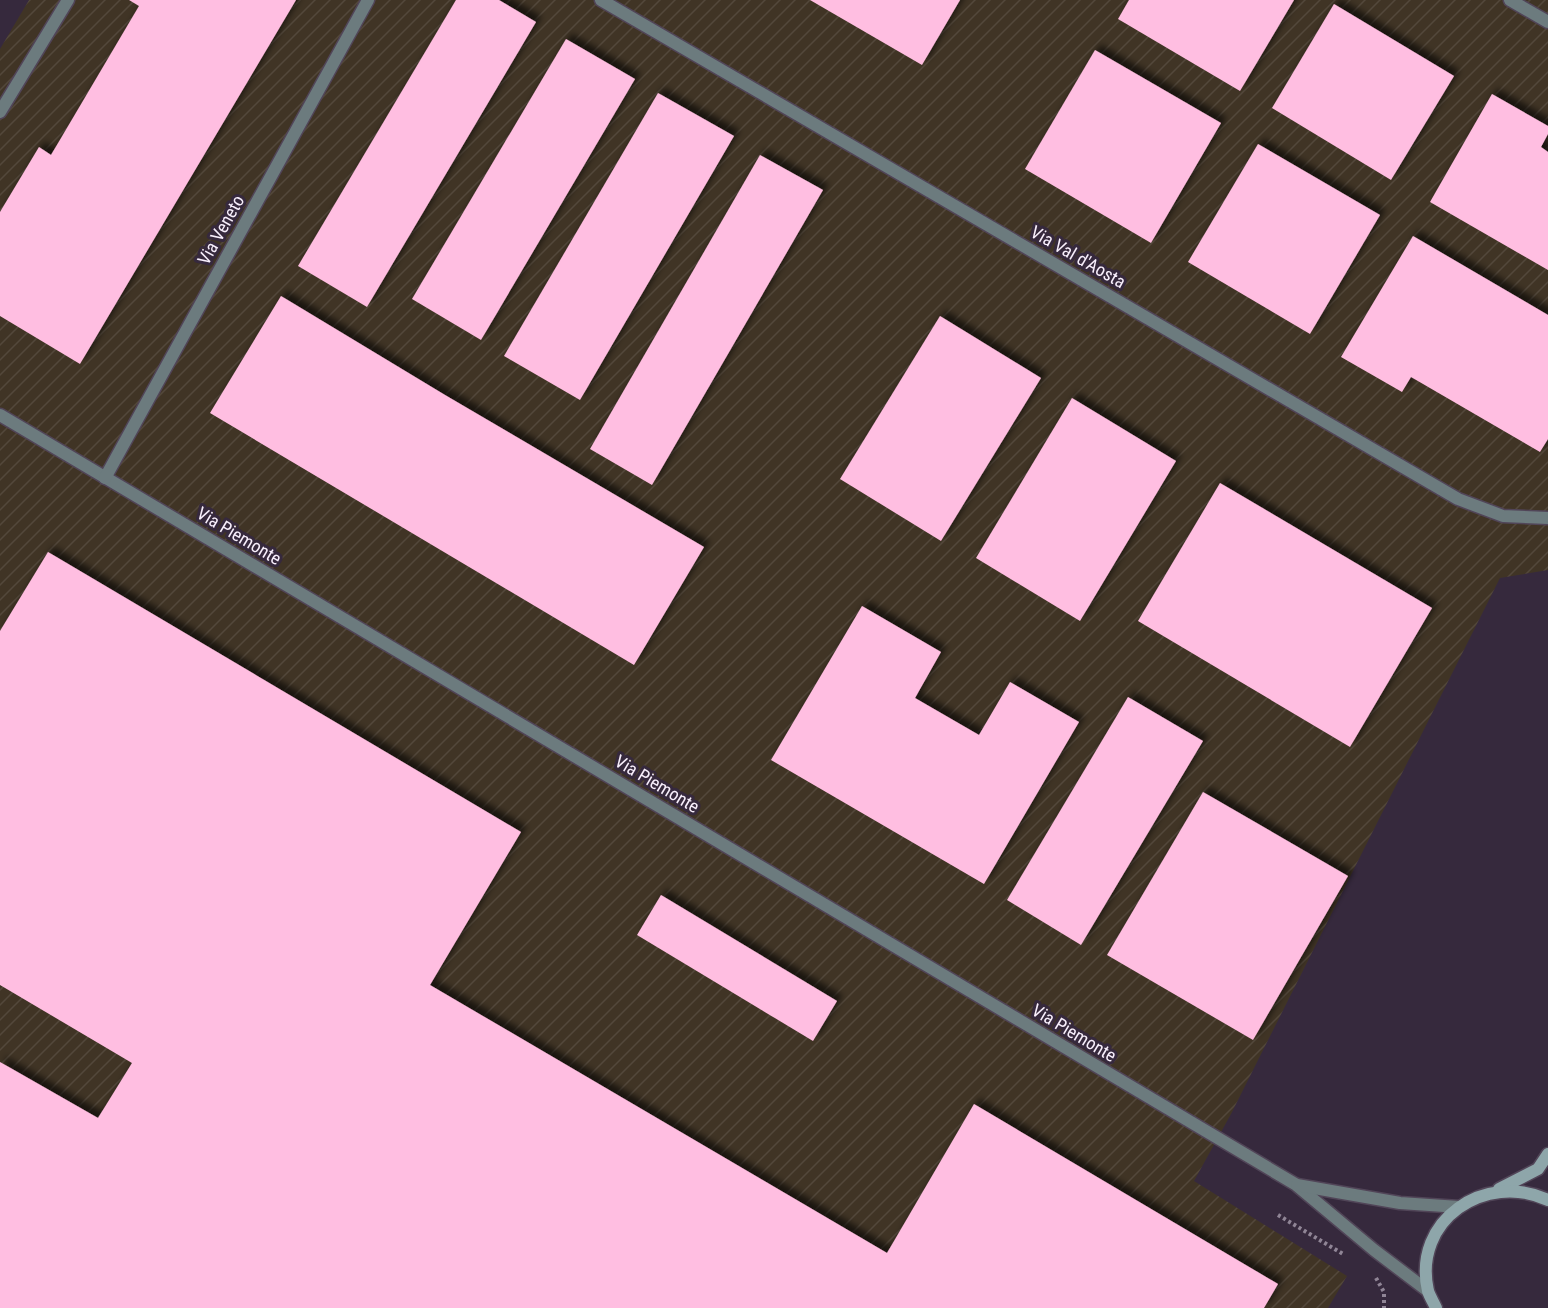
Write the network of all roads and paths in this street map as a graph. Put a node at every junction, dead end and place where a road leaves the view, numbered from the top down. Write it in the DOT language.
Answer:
graph roads {
  1 [pos="68,0"];
  2 [pos="368,0"];
  3 [pos="601,0"];
  4 [pos="1510,0"];
  5 [pos="1548,22"];
  6 [pos="0,112"];
  7 [pos="0,415"];
  8 [pos="105,478"];
  9 [pos="1547,518"];
  10 [pos="1548,1154"];
  11 [pos="1295,1184"];
  12 [pos="1496,1191"];
  13 [pos="1548,1200"];
  14 [pos="1459,1207"];
  15 [pos="1278,1215"];
  16 [pos="1350,1259"];
  17 [pos="1375,1276"];
  18 [pos="1428,1291"];
  19 [pos="1384,1308"];
  20 [pos="1436,1308"];
  1 -- 6 [label="street"];
  2 -- 8 [label="street, Via Veneto"];
  3 -- 9 [label="street, Via Val d'Aosta"];
  4 -- 5 [label="street"];
  7 -- 8 [label="street, Via Piemonte"];
  8 -- 11 [label="street, Via Piemonte"];
  10 -- 12 [label="main road"];
  11 -- 14 [label="street, Via Piemonte"];
  11 -- 18 [label="street, Via Piemonte"];
  12 -- 13 [label="main road"];
  12 -- 14 [label="main road"];
  14 -- 18 [label="main road"];
  15 -- 16 [label="path"];
  17 -- 19 [label="path"];
  18 -- 20 [label="main road"];
}
